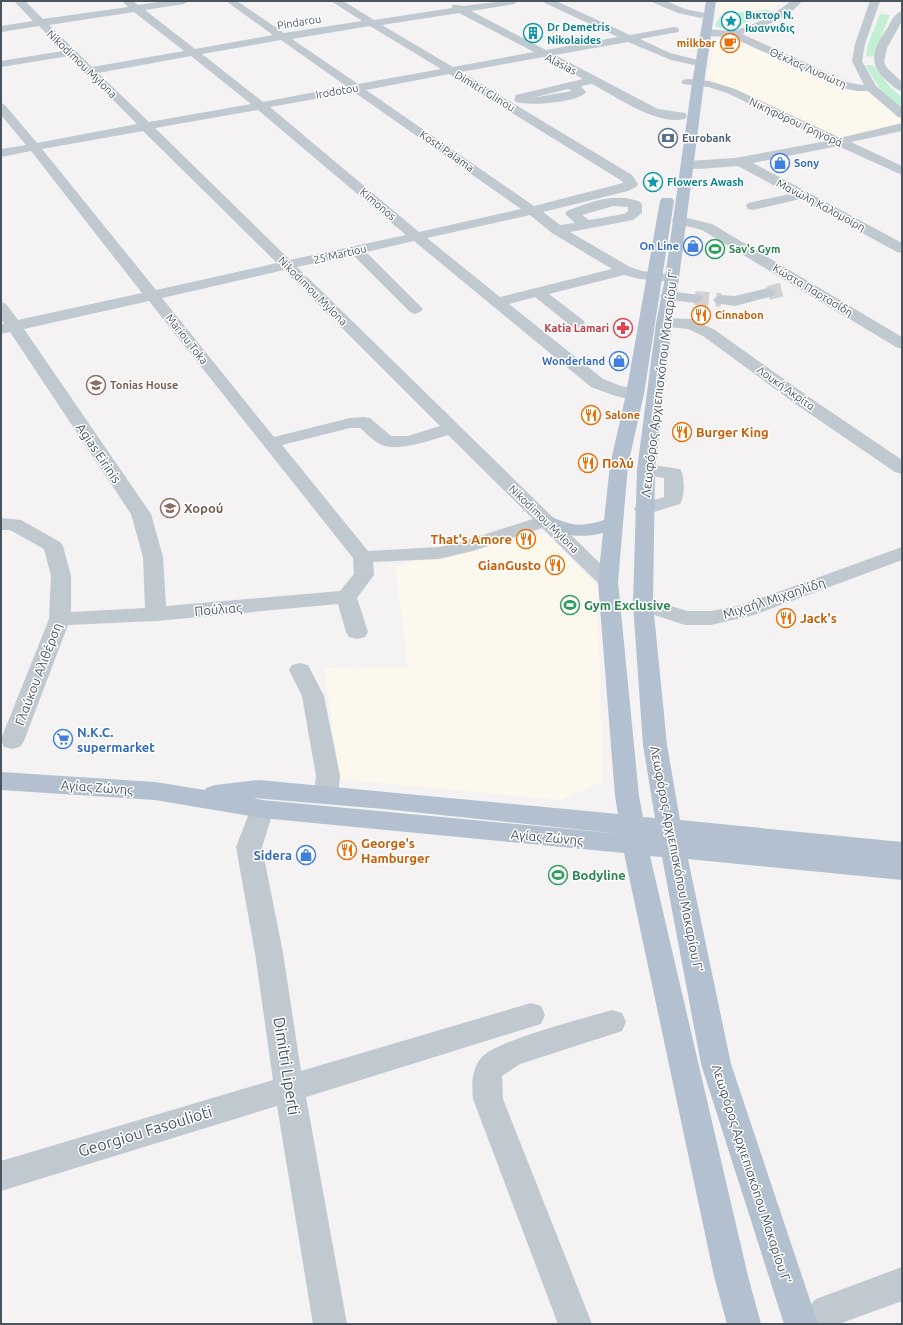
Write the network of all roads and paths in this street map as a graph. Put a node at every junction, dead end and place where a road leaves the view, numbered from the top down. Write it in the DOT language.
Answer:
graph roads {
  1 [pos="19,1"];
  2 [pos="184,1"];
  3 [pos="231,1"];
  4 [pos="336,1"];
  5 [pos="444,1"];
  6 [pos="514,1"];
  7 [pos="548,1"];
  8 [pos="657,1"];
  9 [pos="703,1"];
  10 [pos="711,1"];
  11 [pos="797,1"];
  12 [pos="875,1"];
  13 [pos="131,5"];
  14 [pos="461,10"];
  15 [pos="902,14"];
  16 [pos="701,15"];
  17 [pos="40,23"];
  18 [pos="371,23"];
  19 [pos="1,29"];
  20 [pos="674,30"];
  21 [pos="708,33"];
  22 [pos="733,34"];
  23 [pos="282,37"];
  24 [pos="628,37"];
  25 [pos="70,53"];
  26 [pos="194,53"];
  27 [pos="541,53"];
  28 [pos="858,61"];
  29 [pos="694,62"];
  30 [pos="878,62"];
  31 [pos="1,64"];
  32 [pos="88,71"];
  33 [pos="452,71"];
  34 [pos="897,79"];
  35 [pos="594,80"];
  36 [pos="692,82"];
  37 [pos="569,86"];
  38 [pos="357,88"];
  39 [pos="871,88"];
  40 [pos="902,88"];
  41 [pos="260,105"];
  42 [pos="1,107"];
  43 [pos="902,114"];
  44 [pos="681,116"];
  45 [pos="147,127"];
  46 [pos="902,127"];
  47 [pos="678,136"];
  48 [pos="839,142"];
  49 [pos="34,147"];
  50 [pos="1,153"];
  51 [pos="741,162"];
  52 [pos="687,165"];
  53 [pos="902,171"];
  54 [pos="631,184"];
  55 [pos="669,188"];
  56 [pos="802,195"];
  57 [pos="753,206"];
  58 [pos="532,211"];
  59 [pos="679,220"];
  60 [pos="586,224"];
  61 [pos="557,230"];
  62 [pos="416,237"];
  63 [pos="902,249"];
  64 [pos="356,250"];
  65 [pos="288,265"];
  66 [pos="625,270"];
  67 [pos="654,277"];
  68 [pos="672,278"];
  69 [pos="804,285"];
  70 [pos="784,289"];
  71 [pos="538,292"];
  72 [pos="768,293"];
  73 [pos="152,295"];
  74 [pos="668,296"];
  75 [pos="695,298"];
  76 [pos="721,300"];
  77 [pos="498,302"];
  78 [pos="1,307"];
  79 [pos="415,309"];
  80 [pos="577,323"];
  81 [pos="664,323"];
  82 [pos="8,328"];
  83 [pos="902,344"];
  84 [pos="635,394"];
  85 [pos="451,428"];
  86 [pos="270,443"];
  87 [pos="902,468"];
  88 [pos="646,470"];
  89 [pos="644,509"];
  90 [pos="545,522"];
  91 [pos="1,524"];
  92 [pos="613,524"];
  93 [pos="902,553"];
  94 [pos="364,566"];
  95 [pos="608,582"];
  96 [pos="346,598"];
  97 [pos="643,604"];
  98 [pos="156,614"];
  99 [pos="60,619"];
  100 [pos="358,632"];
  101 [pos="300,670"];
  102 [pos="12,741"];
  103 [pos="1,781"];
  104 [pos="326,795"];
  105 [pos="192,796"];
  106 [pos="262,809"];
  107 [pos="634,835"];
  108 [pos="671,839"];
  109 [pos="902,852"];
  110 [pos="902,870"];
  111 [pos="531,1015"];
  112 [pos="612,1022"];
  113 [pos="290,1087"];
  114 [pos="1,1176"];
  115 [pos="902,1284"];
  116 [pos="735,1317"];
  117 [pos="330,1324"];
  118 [pos="575,1324"];
  119 [pos="801,1324"];
  120 [pos="816,1324"];
  1 -- 17 [label="street, Nikodimou Mylona"];
  2 -- 13 [label="street"];
  3 -- 23 [label="street, Kosti Palama"];
  4 -- 18 [label="street, Dimitri Glinou"];
  5 -- 14 [label="street, Alasias"];
  6 -- 14 [label="street, Pindarou"];
  7 -- 24 [label="street"];
  8 -- 16 [label="street"];
  9 -- 16 [label="main road, Λεωφόρος Αρχιεπισκόπου Μακαρίου Γ’"];
  10 -- 21 [label="main road, Λεωφόρος Αρχιεπισκόπου Μακαρίου Γ’"];
  11 -- 22 [label="street"];
  12 -- 28 [label="street"];
  13 -- 17 [label="street"];
  13 -- 26 [label="street, Kimonos"];
  14 -- 18 [label="street, Pindarou"];
  14 -- 27 [label="street, Alasias"];
  15 -- 30 [label="street"];
  16 -- 29 [label="main road, Λεωφόρος Αρχιεπισκόπου Μακαρίου Γ’"];
  17 -- 19 [label="street"];
  17 -- 25 [label="street, Nikodimou Mylona"];
  18 -- 23 [label="street, Pindarou"];
  18 -- 33 [label="street, Dimitri Glinou"];
  20 -- 24 [label="street, Irodotou"];
  21 -- 22 [label="street, Θέκλας Λυσιώτη"];
  21 -- 36 [label="main road, Λεωφόρος Αρχιεπισκόπου Μακαρίου Γ’"];
  22 -- 39 [label="street, Θέκλας Λυσιώτη"];
  23 -- 26 [label="street, Pindarou"];
  23 -- 38 [label="street, Kosti Palama"];
  24 -- 27 [label="street, Irodotou"];
  24 -- 29 [label="street"];
  25 -- 31 [label="street"];
  25 -- 32 [label="street, Nikodimou Mylona"];
  26 -- 32 [label="street, Pindarou"];
  26 -- 41 [label="street, Kimonos"];
  27 -- 33 [label="street, Irodotou"];
  27 -- 35 [label="street, Alasias"];
  28 -- 30 [label="street"];
  28 -- 39 [label="street"];
  29 -- 36 [label="main road, Λεωφόρος Αρχιεπισκόπου Μακαρίου Γ’"];
  30 -- 34 [label="street"];
  32 -- 45 [label="street, Nikodimou Mylona"];
  33 -- 38 [label="street, Irodotou"];
  33 -- 54 [label="street, Dimitri Glinou"];
  34 -- 40 [label="street"];
  35 -- 37 [label="street"];
  35 -- 44 [label="street, Alasias"];
  36 -- 44 [label="main road, Λεωφόρος Αρχιεπισκόπου Μακαρίου Γ’"];
  36 -- 48 [label="street, Νικηφόρου Γρηγορά"];
  36 -- 52 [label="main road, Λεωφόρος Αρχιεπισκόπου Μακαρίου Γ’"];
  38 -- 41 [label="street, Irodotou"];
  38 -- 58 [label="street, Kosti Palama"];
  39 -- 43 [label="street"];
  41 -- 45 [label="street, Irodotou"];
  41 -- 62 [label="street, Kimonos"];
  42 -- 49 [label="street, Mariou Toka"];
  44 -- 47 [label="main road, Λεωφόρος Αρχιεπισκόπου Μακαρίου Γ’"];
  45 -- 49 [label="street, Irodotou"];
  45 -- 65 [label="street, Nikodimou Mylona"];
  46 -- 48 [label="street"];
  48 -- 51 [label="street"];
  48 -- 53 [label="street, Νικηφόρου Γρηγορά"];
  49 -- 50 [label="street, Irodotou"];
  49 -- 73 [label="street, Mariou Toka"];
  51 -- 52 [label="street"];
  51 -- 56 [label="street, Μανώλη Καλομοίρη"];
  52 -- 59 [label="main road, Λεωφόρος Αρχιεπισκόπου Μακαρίου Γ’"];
  54 -- 58 [label="street, 25 Martiou"];
  55 -- 67 [label="main road, Λεωφόρος Αρχιεπισκόπου Μακαρίου Γ’"];
  56 -- 57 [label="street"];
  56 -- 63 [label="street, Μανώλη Καλομοίρη"];
  58 -- 61 [label="street, Kosti Palama"];
  58 -- 62 [label="street, 25 Martiou"];
  59 -- 68 [label="main road, Λεωφόρος Αρχιεπισκόπου Μακαρίου Γ’"];
  59 -- 69 [label="street, Κώστα Παρτασίδη"];
  60 -- 61 [label="street"];
  61 -- 66 [label="street, Kosti Palama"];
  62 -- 64 [label="street, 25 Martiou"];
  62 -- 77 [label="street, Kimonos"];
  64 -- 65 [label="street, 25 Martiou"];
  64 -- 79 [label="street"];
  65 -- 73 [label="street, 25 Martiou"];
  65 -- 85 [label="street, Nikodimou Mylona"];
  66 -- 67 [label="street, Kosti Palama"];
  66 -- 71 [label="street"];
  67 -- 68 [label="street, Kosti Palama"];
  67 -- 84 [label="main road, Λεωφόρος Αρχιεπισκόπου Μακαρίου Γ’"];
  68 -- 74 [label="main road, Λεωφόρος Αρχιεπισκόπου Μακαρίου Γ’"];
  69 -- 70 [label="street"];
  69 -- 83 [label="street, Κώστα Παρτασίδη"];
  71 -- 77 [label="street"];
  71 -- 80 [label="street"];
  72 -- 76 [label="street"];
  73 -- 82 [label="street, 25 Martiou"];
  73 -- 86 [label="street, Mariou Toka"];
  74 -- 75 [label="street"];
  74 -- 81 [label="main road, Λεωφόρος Αρχιεπισκόπου Μακαρίου Γ’"];
  77 -- 84 [label="street, Kimonos"];
  78 -- 82 [label="street, Agias Eirinis"];
  81 -- 87 [label="street, Λουκή Ακρίτα"];
  81 -- 88 [label="main road, Λεωφόρος Αρχιεπισκόπου Μακαρίου Γ’"];
  82 -- 98 [label="street, Agias Eirinis"];
  84 -- 92 [label="main road, Λεωφόρος Αρχιεπισκόπου Μακαρίου Γ’"];
  85 -- 86 [label="street"];
  85 -- 90 [label="street, Nikodimou Mylona"];
  86 -- 94 [label="street, Mariou Toka"];
  88 -- 89 [label="main road, Λεωφόρος Αρχιεπισκόπου Μακαρίου Γ’"];
  88 -- 89 [label="street"];
  89 -- 97 [label="main road, Λεωφόρος Αρχιεπισκόπου Μακαρίου Γ’"];
  90 -- 92 [label="main road"];
  90 -- 94 [label="street"];
  90 -- 95 [label="street, Nikodimou Mylona"];
  91 -- 99 [label="street, Γλαύκου Αλιθέρση"];
  92 -- 95 [label="main road, Λεωφόρος Αρχιεπισκόπου Μακαρίου Γ’"];
  93 -- 97 [label="street, Μιχαήλ Μιχαηλίδη"];
  94 -- 96 [label="street"];
  95 -- 107 [label="main road, Λεωφόρος Αρχιεπισκόπου Μακαρίου Γ’"];
  96 -- 98 [label="street, Πούλιας"];
  96 -- 100 [label="street"];
  97 -- 108 [label="main road, Λεωφόρος Αρχιεπισκόπου Μακαρίου Γ’"];
  98 -- 99 [label="street, Πούλιας"];
  99 -- 102 [label="street, Γλαύκου Αλιθέρση"];
  101 -- 104 [label="street"];
  103 -- 105 [label="main road, Αγίας Ζώνης"];
  104 -- 105 [label="main road, Αγίας Ζώνης"];
  104 -- 107 [label="main road, Αγίας Ζώνης"];
  105 -- 106 [label="main road, Αγίας Ζώνης"];
  106 -- 107 [label="main road, Αγίας Ζώνης"];
  106 -- 113 [label="street, Dimitri Liperti"];
  107 -- 108 [label="main road, Αγίας Ζώνης"];
  107 -- 116 [label="main road, Λεωφόρος Αρχιεπισκόπου Μακαρίου Γ’"];
  108 -- 109 [label="main road, Αγίας Ζώνης"];
  108 -- 110 [label="main road, Αγίας Ζώνης"];
  108 -- 119 [label="main road, Λεωφόρος Αρχιεπισκόπου Μακαρίου Γ’"];
  111 -- 113 [label="street, Georgiou Fasoulioti"];
  112 -- 118 [label="street"];
  113 -- 114 [label="street, Georgiou Fasoulioti"];
  113 -- 117 [label="street, Dimitri Liperti"];
  115 -- 120 [label="street"];
}
